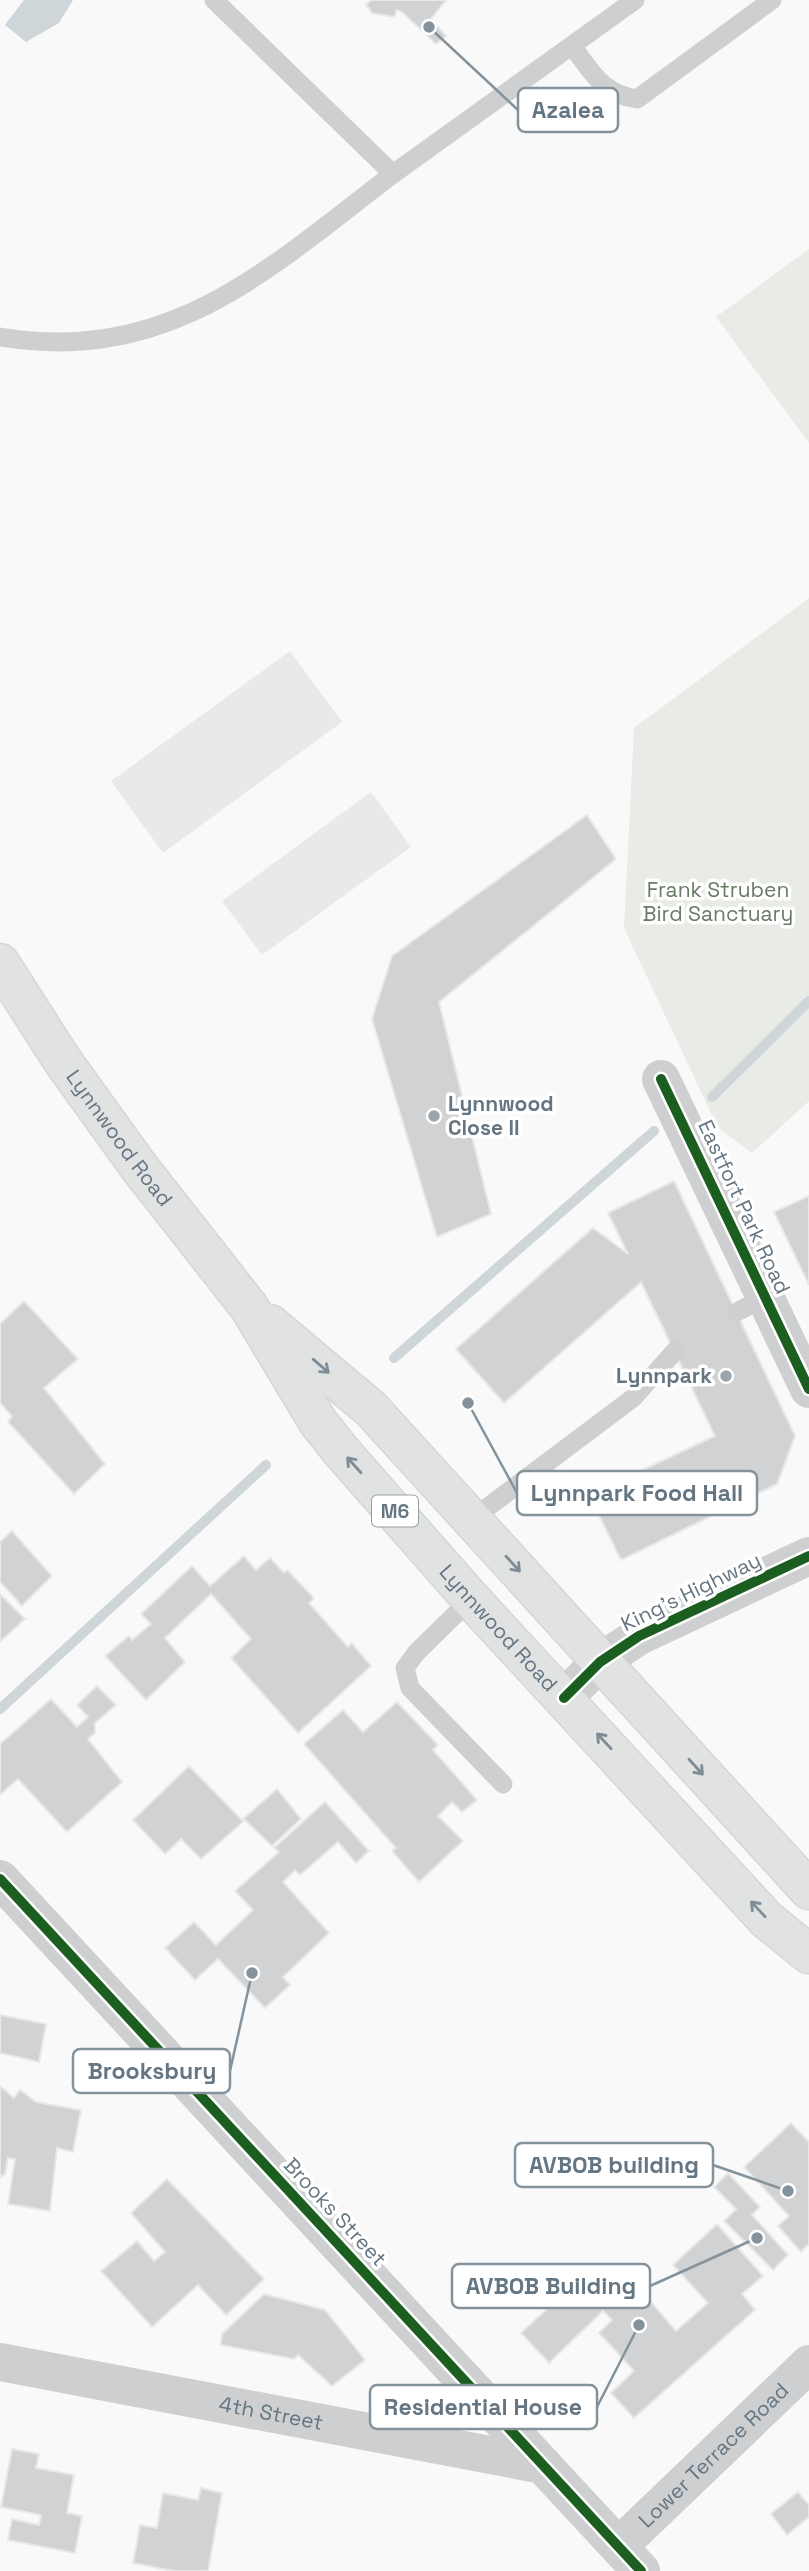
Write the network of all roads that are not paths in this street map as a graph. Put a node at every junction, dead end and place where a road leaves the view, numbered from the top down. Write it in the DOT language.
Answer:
graph roads {
  1 [pos="214,0"];
  2 [pos="635,0"];
  3 [pos="772,0"];
  4 [pos="572,46"];
  5 [pos="393,174"];
  6 [pos="0,337"];
  7 [pos="0,963"];
  8 [pos="661,1079"];
  9 [pos="249,1307"];
  10 [pos="675,1351"];
  11 [pos="809,1389"];
  12 [pos="472,1519"];
  13 [pos="809,1556"];
  14 [pos="471,1599"];
  15 [pos="600,1662"];
  16 [pos="564,1698"];
  17 [pos="503,1784"];
  18 [pos="0,1878"];
  19 [pos="809,1890"];
  20 [pos="809,1954"];
  21 [pos="0,2362"];
  22 [pos="809,2364"];
  23 [pos="543,2465"];
  24 [pos="630,2558"];
  1 -- 5 [label="lane"];
  2 -- 4 [label="lane"];
  3 -- 4 [label="lane"];
  4 -- 5 [label="lane"];
  5 -- 6 [label="lane"];
  7 -- 9 [label="main road, Lynnwood Road / M6"];
  8 -- 11 [label="street, Eastfort Park Road"];
  9 -- 12 [label="main road, Lynnwood Road / M6, one-way"];
  14 -- 9 [label="main road, Lynnwood Road / M6, one-way"];
  10 -- 12 [label="lane"];
  12 -- 15 [label="main road, Lynnwood Road / M6, one-way"];
  13 -- 15 [label="street, King's Highway"];
  14 -- 16 [label="main road, Lynnwood Road / M6"];
  14 -- 17 [label="lane"];
  15 -- 16 [label="street, King's Highway"];
  15 -- 19 [label="main road, Lynnwood Road / M6, one-way"];
  20 -- 16 [label="main road, Lynnwood Road / M6, one-way"];
  18 -- 23 [label="street, Brooks Street"];
  21 -- 23 [label="street, 4th Street"];
  22 -- 24 [label="street, Lower Terrace Road"];
  23 -- 24 [label="street, Brooks Street"];
}
